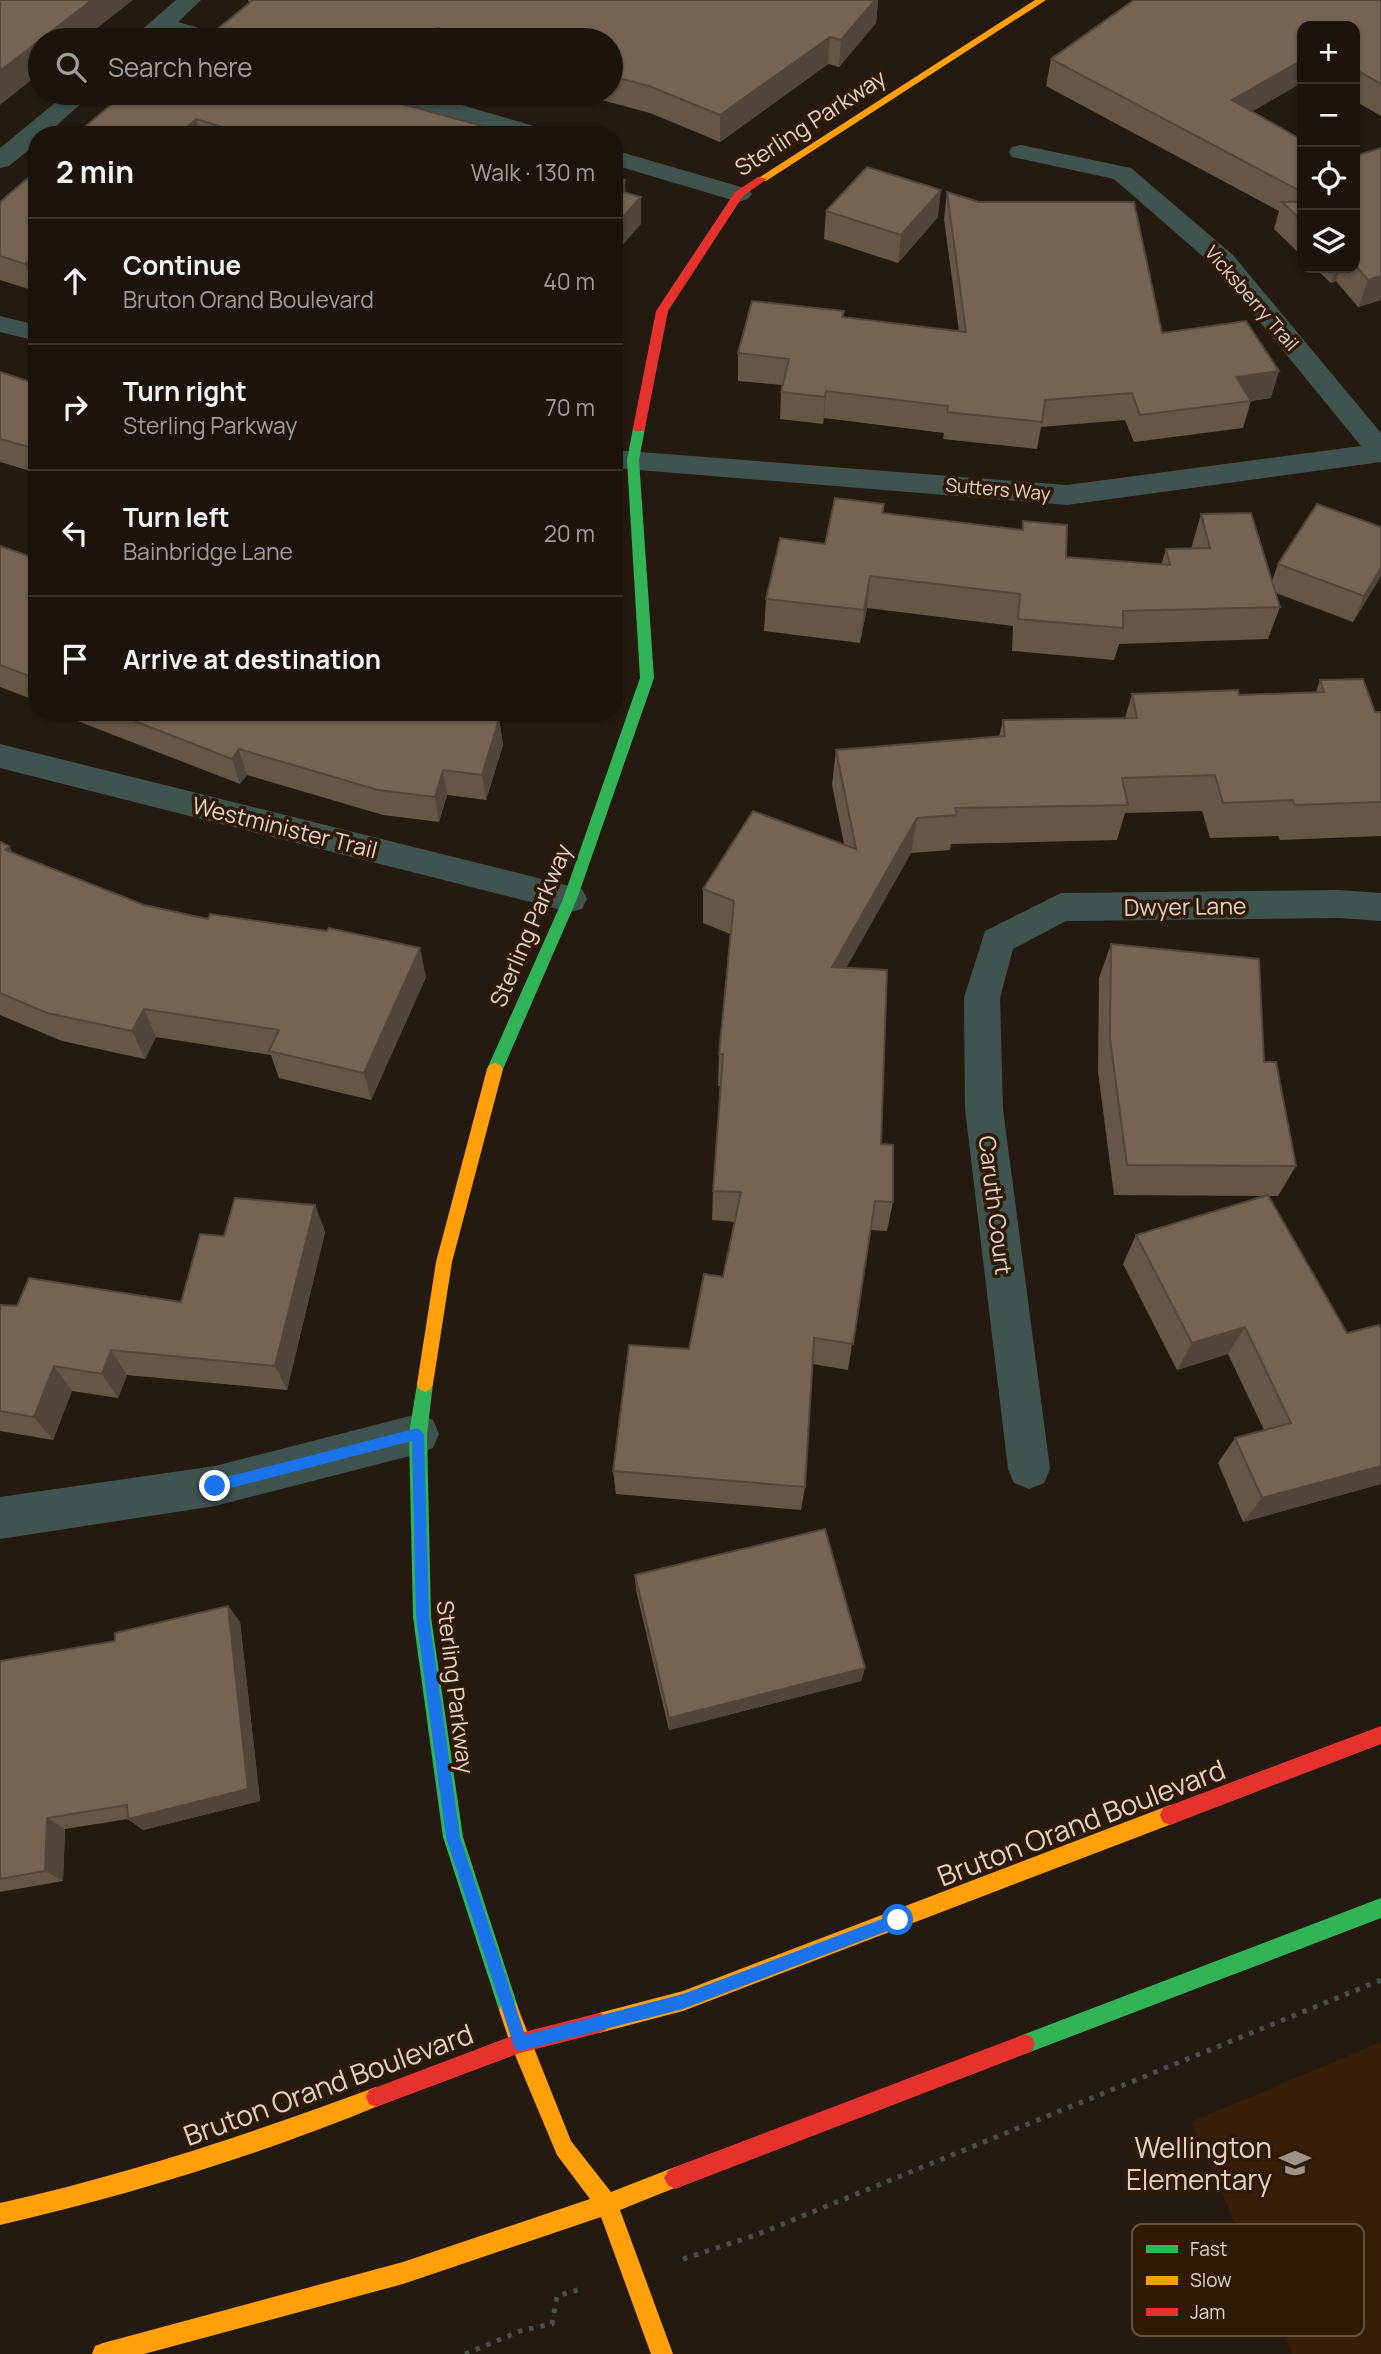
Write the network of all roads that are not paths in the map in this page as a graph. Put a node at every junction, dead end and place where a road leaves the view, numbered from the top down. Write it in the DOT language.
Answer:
graph roads {
  1 [pos="190,0"];
  2 [pos="1041,0"];
  3 [pos="161,24"];
  4 [pos="156,28"];
  5 [pos="175,28"];
  6 [pos="67,105"];
  7 [pos="436,105"];
  8 [pos="42,126"];
  9 [pos="507,126"];
  10 [pos="28,137"];
  11 [pos="1021,152"];
  12 [pos="623,160"];
  13 [pos="0,161"];
  14 [pos="740,194"];
  15 [pos="0,324"];
  16 [pos="28,331"];
  17 [pos="1381,452"];
  18 [pos="624,459"];
  19 [pos="0,756"];
  20 [pos="569,898"];
  21 [pos="1381,907"];
  22 [pos="998,941"];
  23 [pos="418,1434"];
  24 [pos="1030,1469"];
  25 [pos="0,1518"];
  26 [pos="1381,1735"];
  27 [pos="1381,1908"];
  28 [pos="520,2043"];
  29 [pos="607,2204"];
  30 [pos="0,2214"];
  31 [pos="103,2354"];
  32 [pos="662,2354"];
  1 -- 3 [label="street"];
  2 -- 14 [label="street, Sterling Parkway"];
  3 -- 4 [label="street"];
  3 -- 5 [label="street"];
  6 -- 8 [label="street"];
  7 -- 9 [label="street"];
  10 -- 13 [label="street"];
  11 -- 17 [label="street, Vicksberry Trail"];
  12 -- 14 [label="street"];
  14 -- 18 [label="street, Sterling Parkway"];
  15 -- 16 [label="street"];
  17 -- 18 [label="street, Sutters Way"];
  18 -- 20 [label="street, Sterling Parkway"];
  19 -- 20 [label="street, Westminister Trail"];
  20 -- 23 [label="street, Sterling Parkway"];
  21 -- 22 [label="street, Dwyer Lane"];
  22 -- 24 [label="street, Caruth Court"];
  23 -- 25 [label="street"];
  23 -- 28 [label="street, Sterling Parkway"];
  26 -- 28 [label="street, Bruton Orand Boulevard"];
  27 -- 29 [label="street"];
  28 -- 29 [label="street, Sterling Parkway"];
  28 -- 30 [label="street, Bruton Orand Boulevard"];
  29 -- 31 [label="street"];
  29 -- 32 [label="street, Sterling Parkway"];
}
